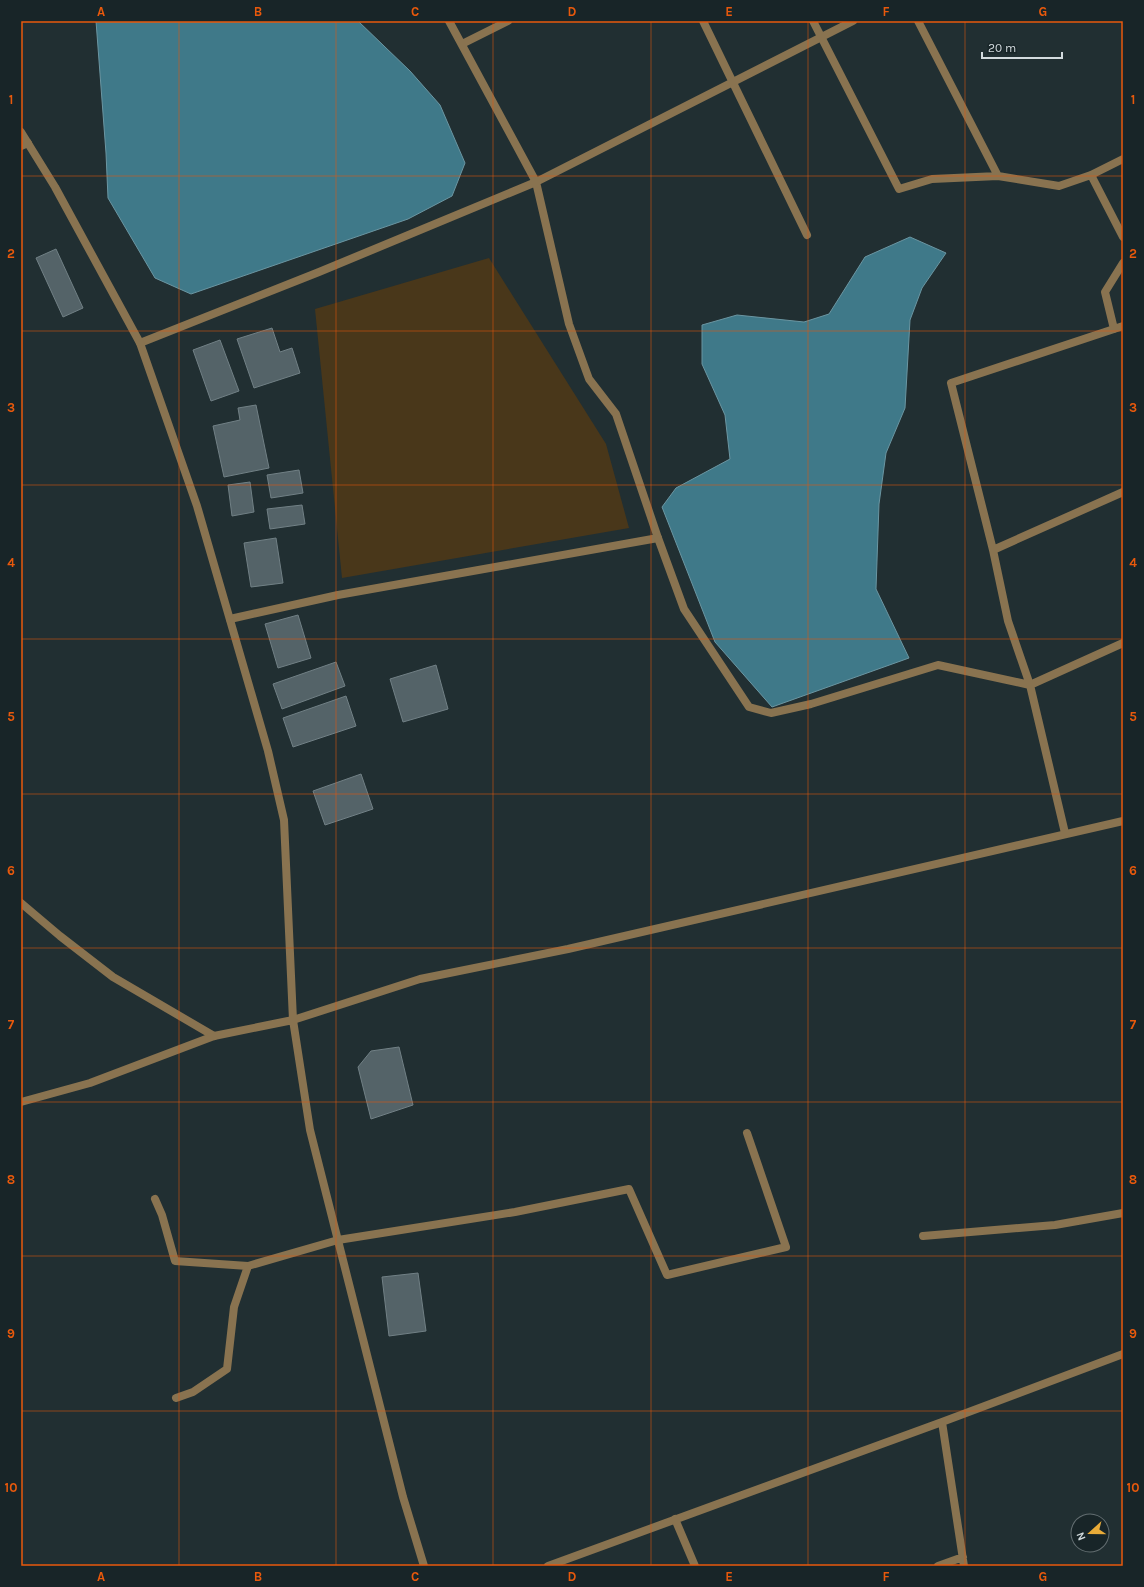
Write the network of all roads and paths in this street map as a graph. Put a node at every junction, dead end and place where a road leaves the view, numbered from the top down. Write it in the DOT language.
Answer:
graph roads {
  1 [pos="449,21"];
  2 [pos="508,21"];
  3 [pos="703,21"];
  4 [pos="813,21"];
  5 [pos="854,21"];
  6 [pos="918,21"];
  7 [pos="822,37"];
  8 [pos="462,44"];
  9 [pos="734,82"];
  10 [pos="21,132"];
  11 [pos="24,144"];
  12 [pos="1123,159"];
  13 [pos="1091,175"];
  14 [pos="998,176"];
  15 [pos="536,182"];
  16 [pos="807,235"];
  17 [pos="1123,237"];
  18 [pos="1123,263"];
  19 [pos="1123,326"];
  20 [pos="1114,329"];
  21 [pos="140,343"];
  22 [pos="1123,492"];
  23 [pos="658,538"];
  24 [pos="993,550"];
  25 [pos="230,619"];
  26 [pos="1123,643"];
  27 [pos="1030,685"];
  28 [pos="1123,821"];
  29 [pos="1065,833"];
  30 [pos="21,903"];
  31 [pos="293,1020"];
  32 [pos="214,1036"];
  33 [pos="21,1102"];
  34 [pos="747,1132"];
  35 [pos="155,1199"];
  36 [pos="1123,1213"];
  37 [pos="923,1236"];
  38 [pos="338,1240"];
  39 [pos="248,1266"];
  40 [pos="1123,1354"];
  41 [pos="176,1398"];
  42 [pos="942,1422"];
  43 [pos="675,1519"];
  44 [pos="963,1557"];
  45 [pos="424,1566"];
  46 [pos="548,1566"];
  47 [pos="695,1566"];
  48 [pos="938,1566"];
  49 [pos="964,1566"];
  1 -- 8 [label="street"];
  2 -- 8 [label="street"];
  3 -- 9 [label="street"];
  4 -- 7 [label="street"];
  5 -- 7 [label="street"];
  6 -- 14 [label="street"];
  7 -- 9 [label="street"];
  7 -- 14 [label="street"];
  8 -- 15 [label="street"];
  9 -- 15 [label="street"];
  9 -- 16 [label="street"];
  10 -- 11 [label="street"];
  11 -- 21 [label="street"];
  12 -- 13 [label="street"];
  13 -- 14 [label="street"];
  13 -- 17 [label="street"];
  15 -- 21 [label="street"];
  15 -- 23 [label="street"];
  18 -- 20 [label="street"];
  19 -- 20 [label="street"];
  20 -- 24 [label="street"];
  21 -- 25 [label="street"];
  22 -- 24 [label="street"];
  23 -- 25 [label="street"];
  23 -- 27 [label="street"];
  24 -- 27 [label="street"];
  25 -- 31 [label="street"];
  26 -- 27 [label="street"];
  27 -- 29 [label="street"];
  28 -- 29 [label="street"];
  29 -- 31 [label="street"];
  30 -- 32 [label="street"];
  31 -- 32 [label="street"];
  31 -- 38 [label="street"];
  32 -- 33 [label="street"];
  34 -- 38 [label="street"];
  35 -- 39 [label="street"];
  36 -- 37 [label="street"];
  38 -- 39 [label="street"];
  38 -- 45 [label="street"];
  39 -- 41 [label="street"];
  40 -- 42 [label="street"];
  42 -- 43 [label="street"];
  42 -- 44 [label="street"];
  43 -- 46 [label="street"];
  43 -- 47 [label="street"];
  44 -- 48 [label="street"];
  44 -- 49 [label="street"];
}
